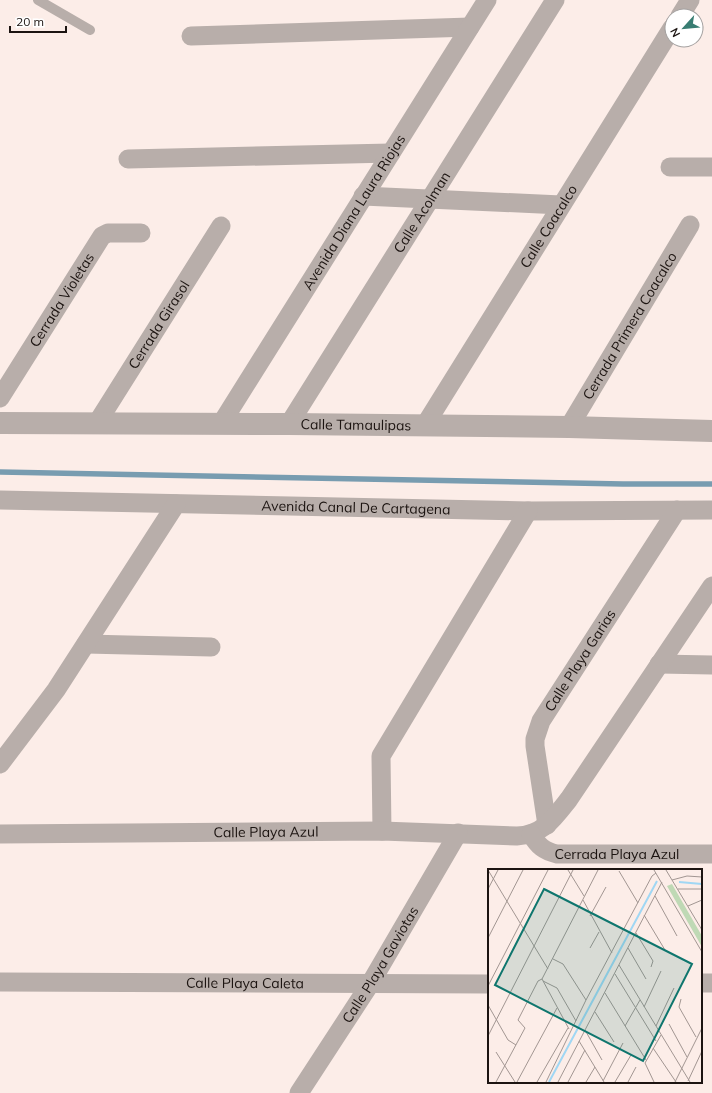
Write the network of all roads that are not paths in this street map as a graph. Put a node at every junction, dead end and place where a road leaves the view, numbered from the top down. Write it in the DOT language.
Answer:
graph roads {
  1 [pos="38,0"];
  2 [pos="487,0"];
  3 [pos="555,0"];
  4 [pos="470,27"];
  5 [pos="90,30"];
  6 [pos="191,36"];
  7 [pos="664,41"];
  8 [pos="391,153"];
  9 [pos="128,159"];
  10 [pos="670,167"];
  11 [pos="712,167"];
  12 [pos="363,196"];
  13 [pos="430,198"];
  14 [pos="561,205"];
  15 [pos="690,225"];
  16 [pos="220,226"];
  17 [pos="141,233"];
  18 [pos="0,398"];
  19 [pos="0,423"];
  20 [pos="97,424"];
  21 [pos="221,424"];
  22 [pos="289,424"];
  23 [pos="425,425"];
  24 [pos="569,427"];
  25 [pos="711,428"];
  26 [pos="0,500"];
  27 [pos="176,504"];
  28 [pos="677,510"];
  29 [pos="712,510"];
  30 [pos="528,511"];
  31 [pos="712,586"];
  32 [pos="86,644"];
  33 [pos="211,647"];
  34 [pos="659,664"];
  35 [pos="712,665"];
  36 [pos="8,741"];
  37 [pos="0,764"];
  38 [pos="539,830"];
  39 [pos="382,831"];
  40 [pos="458,833"];
  41 [pos="0,834"];
  42 [pos="712,854"];
  43 [pos="0,982"];
  44 [pos="370,984"];
  45 [pos="488,984"];
  46 [pos="299,1093"];
  1 -- 5 [label="lane"];
  2 -- 4 [label="street, Avenida Diana Laura Riojas"];
  3 -- 13 [label="street, Calle Acolman"];
  4 -- 6 [label="street"];
  4 -- 8 [label="street, Avenida Diana Laura Riojas"];
  7 -- 14 [label="street, Calle Coacalco"];
  8 -- 9 [label="street"];
  8 -- 12 [label="street, Avenida Diana Laura Riojas"];
  10 -- 11 [label="street"];
  12 -- 13 [label="street"];
  12 -- 21 [label="street, Avenida Diana Laura Riojas"];
  13 -- 14 [label="street"];
  13 -- 22 [label="street, Calle Acolman"];
  14 -- 23 [label="street, Calle Coacalco"];
  15 -- 24 [label="street, Cerrada Primera Coacalco"];
  16 -- 20 [label="street, Cerrada Girasol"];
  17 -- 18 [label="street, Cerrada Violetas"];
  19 -- 20 [label="street, Calle Tamaulipas"];
  20 -- 21 [label="street, Calle Tamaulipas"];
  21 -- 22 [label="street, Calle Tamaulipas"];
  22 -- 23 [label="street, Calle Tamaulipas"];
  23 -- 24 [label="street, Calle Tamaulipas"];
  24 -- 25 [label="street, Calle Tamaulipas"];
  26 -- 27 [label="street, Avenida Canal De Cartagena"];
  27 -- 30 [label="street, Avenida Canal De Cartagena"];
  27 -- 32 [label="street"];
  28 -- 29 [label="street, Avenida Canal De Cartagena"];
  28 -- 30 [label="street, Avenida Canal De Cartagena"];
  28 -- 38 [label="street, Calle Playa Garias"];
  30 -- 39 [label="street"];
  31 -- 34 [label="street"];
  32 -- 33 [label="street"];
  32 -- 36 [label="street"];
  34 -- 35 [label="street"];
  34 -- 38 [label="street"];
  36 -- 37 [label="street"];
  38 -- 40 [label="street, Calle Playa Azul"];
  38 -- 42 [label="street, Cerrada Playa Azul"];
  39 -- 40 [label="street, Calle Playa Azul"];
  39 -- 41 [label="street, Calle Playa Azul"];
  40 -- 44 [label="street, Calle Playa Gaviotas"];
  43 -- 44 [label="street, Calle Playa Caleta"];
  44 -- 45 [label="street, Calle Playa Caleta"];
  44 -- 46 [label="street, Calle Playa Gaviotas"];
}
